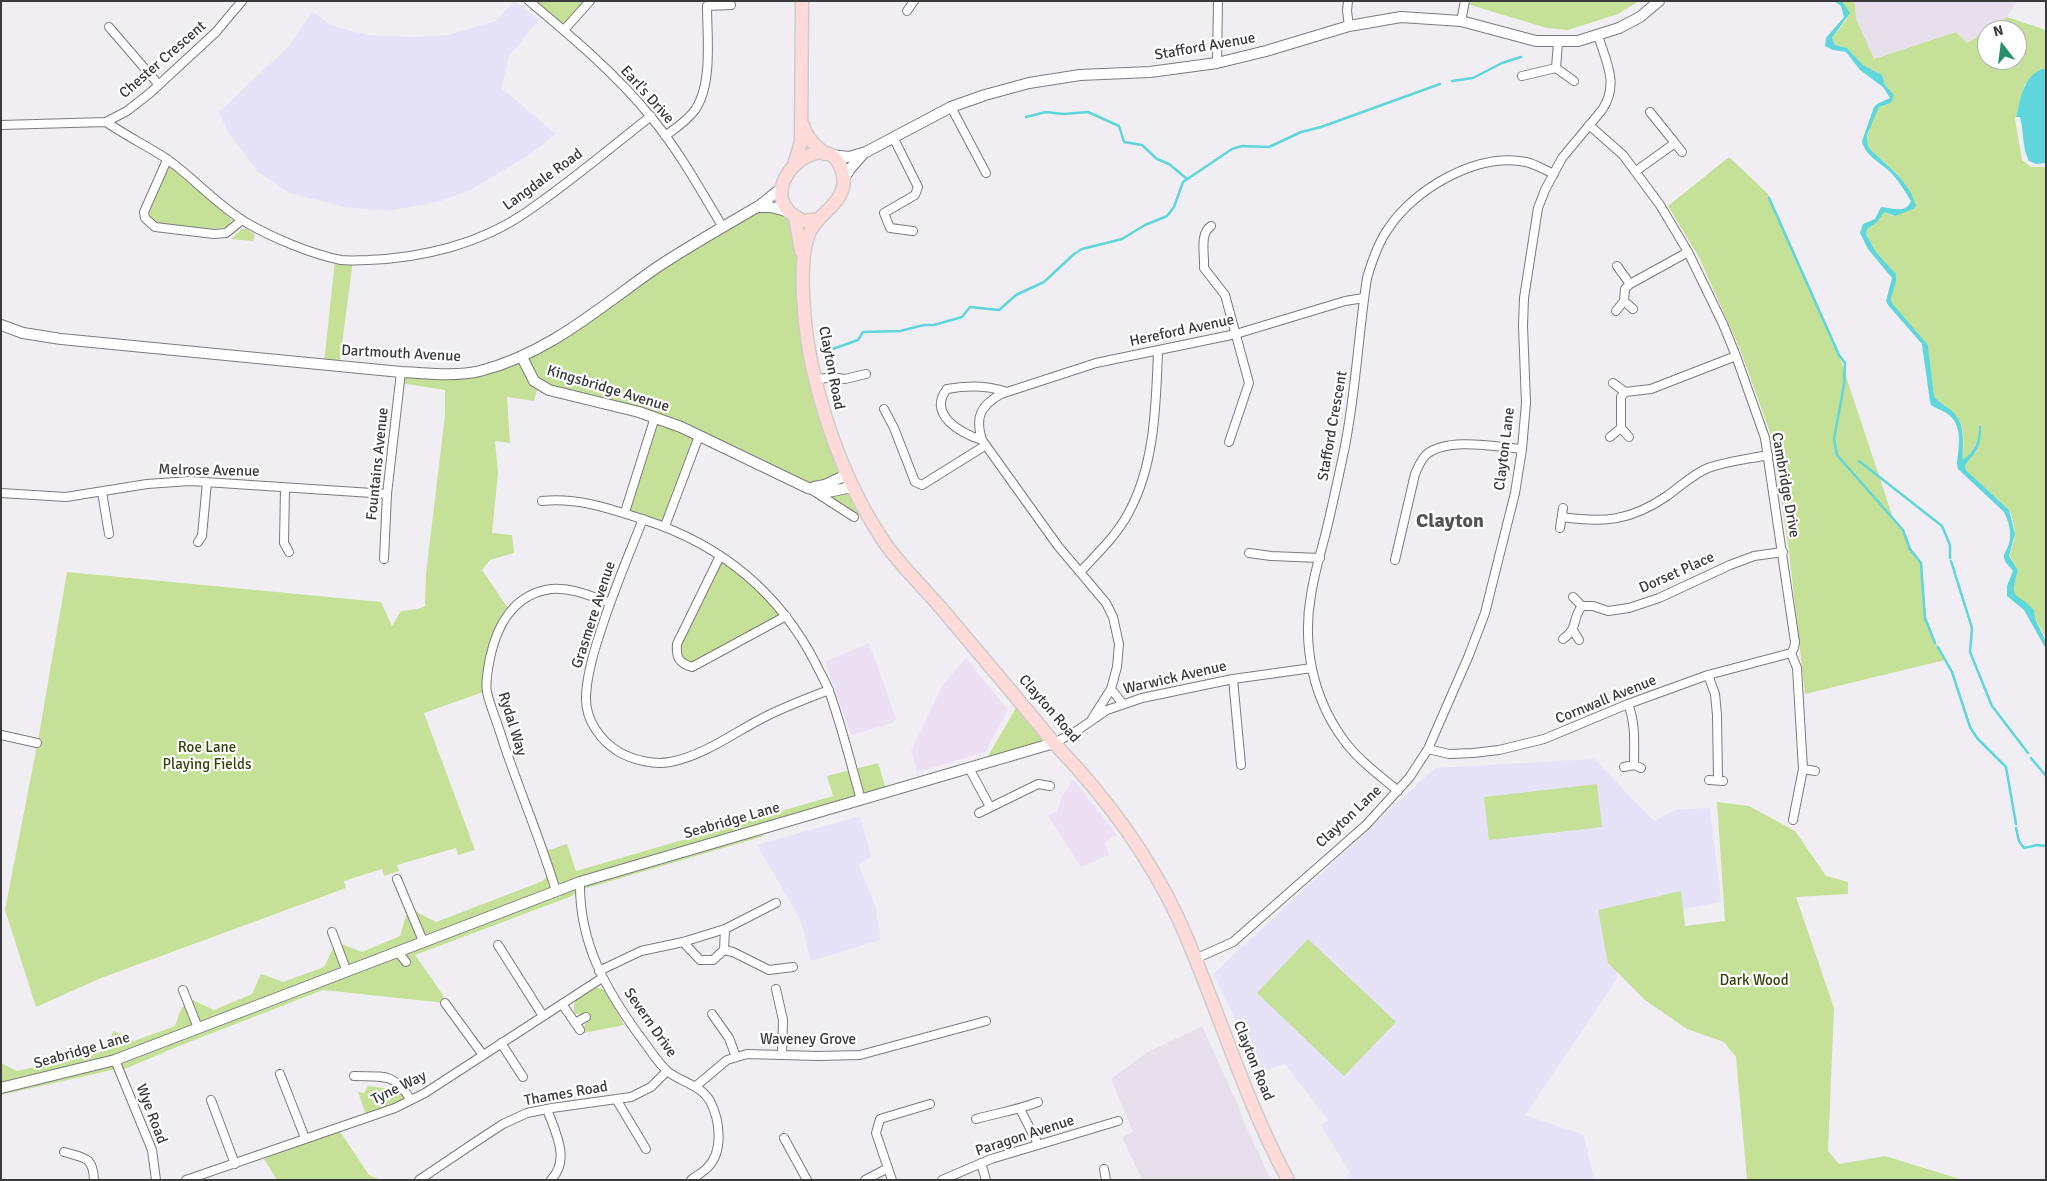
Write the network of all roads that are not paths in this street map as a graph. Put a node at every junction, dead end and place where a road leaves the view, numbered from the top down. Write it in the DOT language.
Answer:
graph roads {
  1 [pos="242,1"];
  2 [pos="529,1"];
  3 [pos="590,1"];
  4 [pos="802,1"];
  5 [pos="914,1"];
  6 [pos="1218,1"];
  7 [pos="1348,1"];
  8 [pos="1465,1"];
  9 [pos="1659,1"];
  10 [pos="731,6"];
  11 [pos="907,11"];
  12 [pos="1461,21"];
  13 [pos="109,26"];
  14 [pos="1349,26"];
  15 [pos="564,30"];
  16 [pos="1598,36"];
  17 [pos="1558,42"];
  18 [pos="1217,63"];
  19 [pos="1556,68"];
  20 [pos="1522,76"];
  21 [pos="1574,82"];
  22 [pos="159,84"];
  23 [pos="951,107"];
  24 [pos="1650,112"];
  25 [pos="650,116"];
  26 [pos="801,118"];
  27 [pos="106,122"];
  28 [pos="1589,124"];
  29 [pos="1,125"];
  30 [pos="666,136"];
  31 [pos="893,137"];
  32 [pos="1675,143"];
  33 [pos="866,152"];
  34 [pos="1682,152"];
  35 [pos="828,155"];
  36 [pos="167,160"];
  37 [pos="794,166"];
  38 [pos="1636,172"];
  39 [pos="986,173"];
  40 [pos="1554,174"];
  41 [pos="843,181"];
  42 [pos="781,189"];
  43 [pos="757,207"];
  44 [pos="790,214"];
  45 [pos="819,219"];
  46 [pos="242,220"];
  47 [pos="722,226"];
  48 [pos="1211,226"];
  49 [pos="914,231"];
  50 [pos="1688,252"];
  51 [pos="803,264"];
  52 [pos="1617,266"];
  53 [pos="1630,284"];
  54 [pos="1364,298"];
  55 [pos="1624,301"];
  56 [pos="1633,309"];
  57 [pos="1616,311"];
  58 [pos="1,325"];
  59 [pos="1236,334"];
  60 [pos="1158,351"];
  61 [pos="522,356"];
  62 [pos="1736,356"];
  63 [pos="401,372"];
  64 [pos="866,374"];
  65 [pos="815,380"];
  66 [pos="1613,383"];
  67 [pos="1007,392"];
  68 [pos="1625,392"];
  69 [pos="884,409"];
  70 [pos="655,417"];
  71 [pos="1621,428"];
  72 [pos="699,436"];
  73 [pos="1610,437"];
  74 [pos="1629,437"];
  75 [pos="1229,442"];
  76 [pos="984,443"];
  77 [pos="1522,449"];
  78 [pos="1768,455"];
  79 [pos="846,475"];
  80 [pos="207,482"];
  81 [pos="852,487"];
  82 [pos="285,488"];
  83 [pos="808,488"];
  84 [pos="102,492"];
  85 [pos="1,493"];
  86 [pos="387,494"];
  87 [pos="542,501"];
  88 [pos="1563,508"];
  89 [pos="625,512"];
  90 [pos="854,517"];
  91 [pos="1562,517"];
  92 [pos="643,519"];
  93 [pos="665,526"];
  94 [pos="1560,528"];
  95 [pos="109,534"];
  96 [pos="198,542"];
  97 [pos="289,552"];
  98 [pos="1783,552"];
  99 [pos="1249,553"];
  100 [pos="720,556"];
  101 [pos="1320,558"];
  102 [pos="384,559"];
  103 [pos="1396,560"];
  104 [pos="1080,572"];
  105 [pos="1573,597"];
  106 [pos="610,603"];
  107 [pos="1582,606"];
  108 [pos="786,616"];
  109 [pos="1573,630"];
  110 [pos="1563,639"];
  111 [pos="1579,640"];
  112 [pos="1791,652"];
  113 [pos="1312,668"];
  114 [pos="1708,675"];
  115 [pos="1232,679"];
  116 [pos="1110,689"];
  117 [pos="829,690"];
  118 [pos="1122,704"];
  119 [pos="1628,704"];
  120 [pos="1092,719"];
  121 [pos="1,735"];
  122 [pos="37,743"];
  123 [pos="1054,743"];
  124 [pos="1428,749"];
  125 [pos="1241,765"];
  126 [pos="1624,767"];
  127 [pos="969,768"];
  128 [pos="1803,769"];
  129 [pos="1815,771"];
  130 [pos="1709,780"];
  131 [pos="1050,786"];
  132 [pos="1398,791"];
  133 [pos="861,800"];
  134 [pos="990,807"];
  135 [pos="979,813"];
  136 [pos="1794,820"];
  137 [pos="397,879"];
  138 [pos="580,882"];
  139 [pos="556,891"];
  140 [pos="776,903"];
  141 [pos="725,929"];
  142 [pos="332,932"];
  143 [pos="423,941"];
  144 [pos="683,942"];
  145 [pos="498,945"];
  146 [pos="724,950"];
  147 [pos="398,952"];
  148 [pos="1195,959"];
  149 [pos="406,962"];
  150 [pos="793,967"];
  151 [pos="347,972"];
  152 [pos="601,974"];
  153 [pos="776,989"];
  154 [pos="183,990"];
  155 [pos="445,1003"];
  156 [pos="562,1004"];
  157 [pos="712,1014"];
  158 [pos="543,1016"];
  159 [pos="586,1017"];
  160 [pos="986,1021"];
  161 [pos="198,1028"];
  162 [pos="501,1043"];
  163 [pos="482,1055"];
  164 [pos="782,1055"];
  165 [pos="736,1058"];
  166 [pos="115,1060"];
  167 [pos="668,1071"];
  168 [pos="280,1074"];
  169 [pos="354,1076"];
  170 [pos="523,1077"];
  171 [pos="696,1086"];
  172 [pos="1,1088"];
  173 [pos="616,1099"];
  174 [pos="211,1100"];
  175 [pos="411,1100"];
  176 [pos="1038,1102"];
  177 [pos="930,1104"];
  178 [pos="547,1109"];
  179 [pos="1020,1109"];
  180 [pos="976,1119"];
  181 [pos="1118,1121"];
  182 [pos="305,1138"];
  183 [pos="784,1138"];
  184 [pos="1038,1144"];
  185 [pos="646,1149"];
  186 [pos="64,1152"];
  187 [pos="981,1163"];
  188 [pos="235,1164"];
  189 [pos="888,1168"];
  190 [pos="1104,1169"];
  191 [pos="94,1180"];
  192 [pos="156,1180"];
  193 [pos="186,1180"];
  194 [pos="419,1180"];
  195 [pos="551,1180"];
  196 [pos="691,1180"];
  197 [pos="807,1180"];
  198 [pos="865,1180"];
  199 [pos="892,1180"];
  200 [pos="942,1180"];
  201 [pos="986,1180"];
  202 [pos="1106,1180"];
  203 [pos="1288,1180"];
  1 -- 22 [label="street, Chester Crescent"];
  2 -- 15 [label="street, Earl's Drive"];
  3 -- 15 [label="street"];
  4 -- 26 [label="main road"];
  5 -- 11 [label="street"];
  6 -- 18 [label="street"];
  7 -- 14 [label="street"];
  8 -- 12 [label="street"];
  9 -- 16 [label="street"];
  10 -- 30 [label="street"];
  12 -- 14 [label="street, Stafford Avenue"];
  12 -- 17 [label="street, Stafford Avenue"];
  13 -- 22 [label="street"];
  14 -- 18 [label="street, Stafford Avenue"];
  15 -- 25 [label="street, Earl's Drive"];
  16 -- 17 [label="street, Stafford Avenue"];
  16 -- 28 [label="street, Clayton Lane"];
  17 -- 19 [label="street"];
  18 -- 23 [label="street, Stafford Avenue"];
  19 -- 20 [label="street"];
  19 -- 21 [label="street"];
  22 -- 27 [label="street, Chester Crescent"];
  23 -- 31 [label="street, Stafford Avenue"];
  23 -- 39 [label="street"];
  24 -- 32 [label="street"];
  25 -- 30 [label="street, Earl's Drive"];
  25 -- 46 [label="street, Langdale Road"];
  26 -- 35 [label="main road"];
  26 -- 37 [label="main road"];
  27 -- 29 [label="street, Chester Crescent"];
  27 -- 36 [label="street, Langdale Road"];
  28 -- 38 [label="street, Cambridge Drive"];
  28 -- 40 [label="street, Clayton Lane"];
  30 -- 47 [label="street, Earl's Drive"];
  31 -- 33 [label="street, Stafford Avenue"];
  31 -- 49 [label="street"];
  32 -- 34 [label="street"];
  32 -- 38 [label="street"];
  33 -- 35 [label="street, Stafford Avenue"];
  33 -- 41 [label="street, Stafford Avenue"];
  35 -- 37 [label="main road"];
  35 -- 41 [label="main road"];
  36 -- 46 [label="street, Langdale Road"];
  36 -- 46 [label="street"];
  37 -- 42 [label="main road"];
  38 -- 50 [label="street, Cambridge Drive"];
  40 -- 54 [label="street, Stafford Crescent"];
  40 -- 77 [label="street, Clayton Lane"];
  41 -- 45 [label="main road"];
  42 -- 43 [label="street, Dartmouth Avenue"];
  42 -- 44 [label="main road"];
  43 -- 44 [label="street"];
  43 -- 47 [label="street, Dartmouth Avenue"];
  44 -- 45 [label="main road"];
  44 -- 51 [label="main road, Clayton Road"];
  45 -- 51 [label="main road, Clayton Road"];
  47 -- 61 [label="street, Dartmouth Avenue"];
  48 -- 59 [label="street"];
  50 -- 53 [label="street"];
  50 -- 62 [label="street, Cambridge Drive"];
  51 -- 65 [label="main road, Clayton Road"];
  52 -- 53 [label="street"];
  53 -- 55 [label="street"];
  54 -- 59 [label="street, Hereford Avenue"];
  54 -- 101 [label="street, Stafford Crescent"];
  55 -- 56 [label="street"];
  55 -- 57 [label="street"];
  58 -- 63 [label="street, Dartmouth Avenue"];
  59 -- 60 [label="street, Hereford Avenue"];
  59 -- 75 [label="street"];
  60 -- 67 [label="street, Hereford Avenue"];
  60 -- 104 [label="street"];
  61 -- 63 [label="street, Dartmouth Avenue"];
  61 -- 70 [label="street, Kingsbridge Avenue"];
  62 -- 68 [label="street"];
  62 -- 78 [label="street, Cambridge Drive"];
  63 -- 86 [label="street, Fountains Avenue"];
  64 -- 65 [label="street"];
  65 -- 79 [label="main road, Clayton Road"];
  66 -- 68 [label="street"];
  67 -- 76 [label="street, Hereford Avenue"];
  67 -- 76 [label="street"];
  68 -- 71 [label="street"];
  69 -- 76 [label="street"];
  70 -- 72 [label="street, Kingsbridge Avenue"];
  70 -- 89 [label="street"];
  71 -- 73 [label="street"];
  71 -- 74 [label="street"];
  72 -- 83 [label="street, Kingsbridge Avenue"];
  72 -- 93 [label="street"];
  76 -- 104 [label="street"];
  77 -- 103 [label="street"];
  77 -- 124 [label="street, Clayton Lane"];
  78 -- 91 [label="street"];
  78 -- 98 [label="street, Cambridge Drive"];
  79 -- 81 [label="main road, Clayton Road"];
  79 -- 83 [label="street"];
  80 -- 82 [label="street, Melrose Avenue"];
  80 -- 84 [label="street, Melrose Avenue"];
  80 -- 96 [label="street"];
  81 -- 83 [label="street, Kingsbridge Avenue"];
  81 -- 123 [label="main road, Clayton Road"];
  82 -- 86 [label="street, Melrose Avenue"];
  82 -- 97 [label="street"];
  83 -- 90 [label="street, Kingsbridge Avenue"];
  84 -- 85 [label="street, Melrose Avenue"];
  84 -- 95 [label="street"];
  86 -- 102 [label="street, Fountains Avenue"];
  87 -- 89 [label="street"];
  88 -- 91 [label="street"];
  89 -- 92 [label="street"];
  91 -- 94 [label="street"];
  92 -- 93 [label="street"];
  92 -- 106 [label="street, Grasmere Avenue"];
  93 -- 100 [label="street"];
  98 -- 107 [label="street, Dorset Place"];
  98 -- 112 [label="street, Cambridge Drive"];
  99 -- 101 [label="street"];
  100 -- 108 [label="street"];
  100 -- 108 [label="street"];
  101 -- 113 [label="street, Stafford Crescent"];
  104 -- 116 [label="street"];
  105 -- 107 [label="street"];
  106 -- 117 [label="street, Grasmere Avenue"];
  106 -- 139 [label="street, Rydal Way"];
  107 -- 109 [label="street"];
  108 -- 117 [label="street"];
  109 -- 110 [label="street"];
  109 -- 111 [label="street"];
  112 -- 114 [label="street, Cornwall Avenue"];
  112 -- 128 [label="street, Cambridge Drive"];
  113 -- 115 [label="street, Warwick Avenue"];
  113 -- 132 [label="street, Stafford Crescent"];
  114 -- 119 [label="street, Cornwall Avenue"];
  114 -- 130 [label="street"];
  115 -- 118 [label="street, Warwick Avenue"];
  115 -- 125 [label="street"];
  116 -- 118 [label="street"];
  116 -- 120 [label="street"];
  117 -- 133 [label="street"];
  118 -- 120 [label="street, Warwick Avenue"];
  119 -- 124 [label="street, Cornwall Avenue"];
  119 -- 126 [label="street"];
  120 -- 123 [label="street, Warwick Avenue"];
  121 -- 122 [label="street"];
  123 -- 127 [label="street, Seabridge Lane"];
  123 -- 148 [label="main road, Clayton Road"];
  124 -- 132 [label="street, Clayton Lane"];
  127 -- 133 [label="street, Seabridge Lane"];
  127 -- 134 [label="street"];
  128 -- 129 [label="street"];
  128 -- 136 [label="street, Cambridge Drive"];
  131 -- 134 [label="street"];
  132 -- 148 [label="street, Clayton Lane"];
  133 -- 138 [label="street, Seabridge Lane"];
  134 -- 135 [label="street"];
  137 -- 143 [label="street"];
  138 -- 139 [label="street, Seabridge Lane"];
  138 -- 152 [label="street, Severn Drive"];
  139 -- 143 [label="street, Seabridge Lane"];
  140 -- 141 [label="street, Tyne Way"];
  141 -- 144 [label="street, Tyne Way"];
  141 -- 146 [label="street"];
  142 -- 151 [label="street"];
  143 -- 147 [label="street, Seabridge Lane"];
  144 -- 146 [label="street"];
  144 -- 152 [label="street, Tyne Way"];
  145 -- 158 [label="street"];
  146 -- 150 [label="street"];
  147 -- 149 [label="street"];
  147 -- 151 [label="street, Seabridge Lane"];
  148 -- 203 [label="main road, Clayton Road"];
  151 -- 161 [label="street, Seabridge Lane"];
  152 -- 156 [label="street, Tyne Way"];
  152 -- 167 [label="street, Severn Drive"];
  153 -- 164 [label="street"];
  154 -- 161 [label="street"];
  155 -- 163 [label="street"];
  156 -- 158 [label="street, Tyne Way"];
  156 -- 159 [label="street"];
  157 -- 165 [label="street"];
  158 -- 162 [label="street, Tyne Way"];
  160 -- 164 [label="street, Waveney Grove"];
  161 -- 166 [label="street, Seabridge Lane"];
  162 -- 163 [label="street, Tyne Way"];
  162 -- 170 [label="street"];
  163 -- 175 [label="street, Tyne Way"];
  164 -- 165 [label="street, Waveney Grove"];
  165 -- 171 [label="street, Waveney Grove"];
  166 -- 172 [label="street, Seabridge Lane"];
  166 -- 192 [label="street, Wye Road"];
  167 -- 171 [label="street, Severn Drive"];
  167 -- 173 [label="street, Thames Road"];
  168 -- 182 [label="street"];
  169 -- 175 [label="street"];
  171 -- 196 [label="street, Severn Drive"];
  173 -- 178 [label="street, Thames Road"];
  173 -- 185 [label="street"];
  174 -- 188 [label="street"];
  175 -- 182 [label="street, Tyne Way"];
  176 -- 179 [label="street"];
  177 -- 189 [label="street"];
  178 -- 194 [label="street, Thames Road"];
  178 -- 195 [label="street"];
  179 -- 180 [label="street"];
  179 -- 184 [label="street"];
  181 -- 184 [label="street, Paragon Avenue"];
  182 -- 188 [label="street, Tyne Way"];
  183 -- 197 [label="street"];
  184 -- 187 [label="street, Paragon Avenue"];
  186 -- 191 [label="street"];
  187 -- 200 [label="street, Paragon Avenue"];
  187 -- 201 [label="street"];
  188 -- 193 [label="street, Tyne Way"];
  189 -- 198 [label="street"];
  189 -- 199 [label="street"];
  190 -- 202 [label="street"];
}
